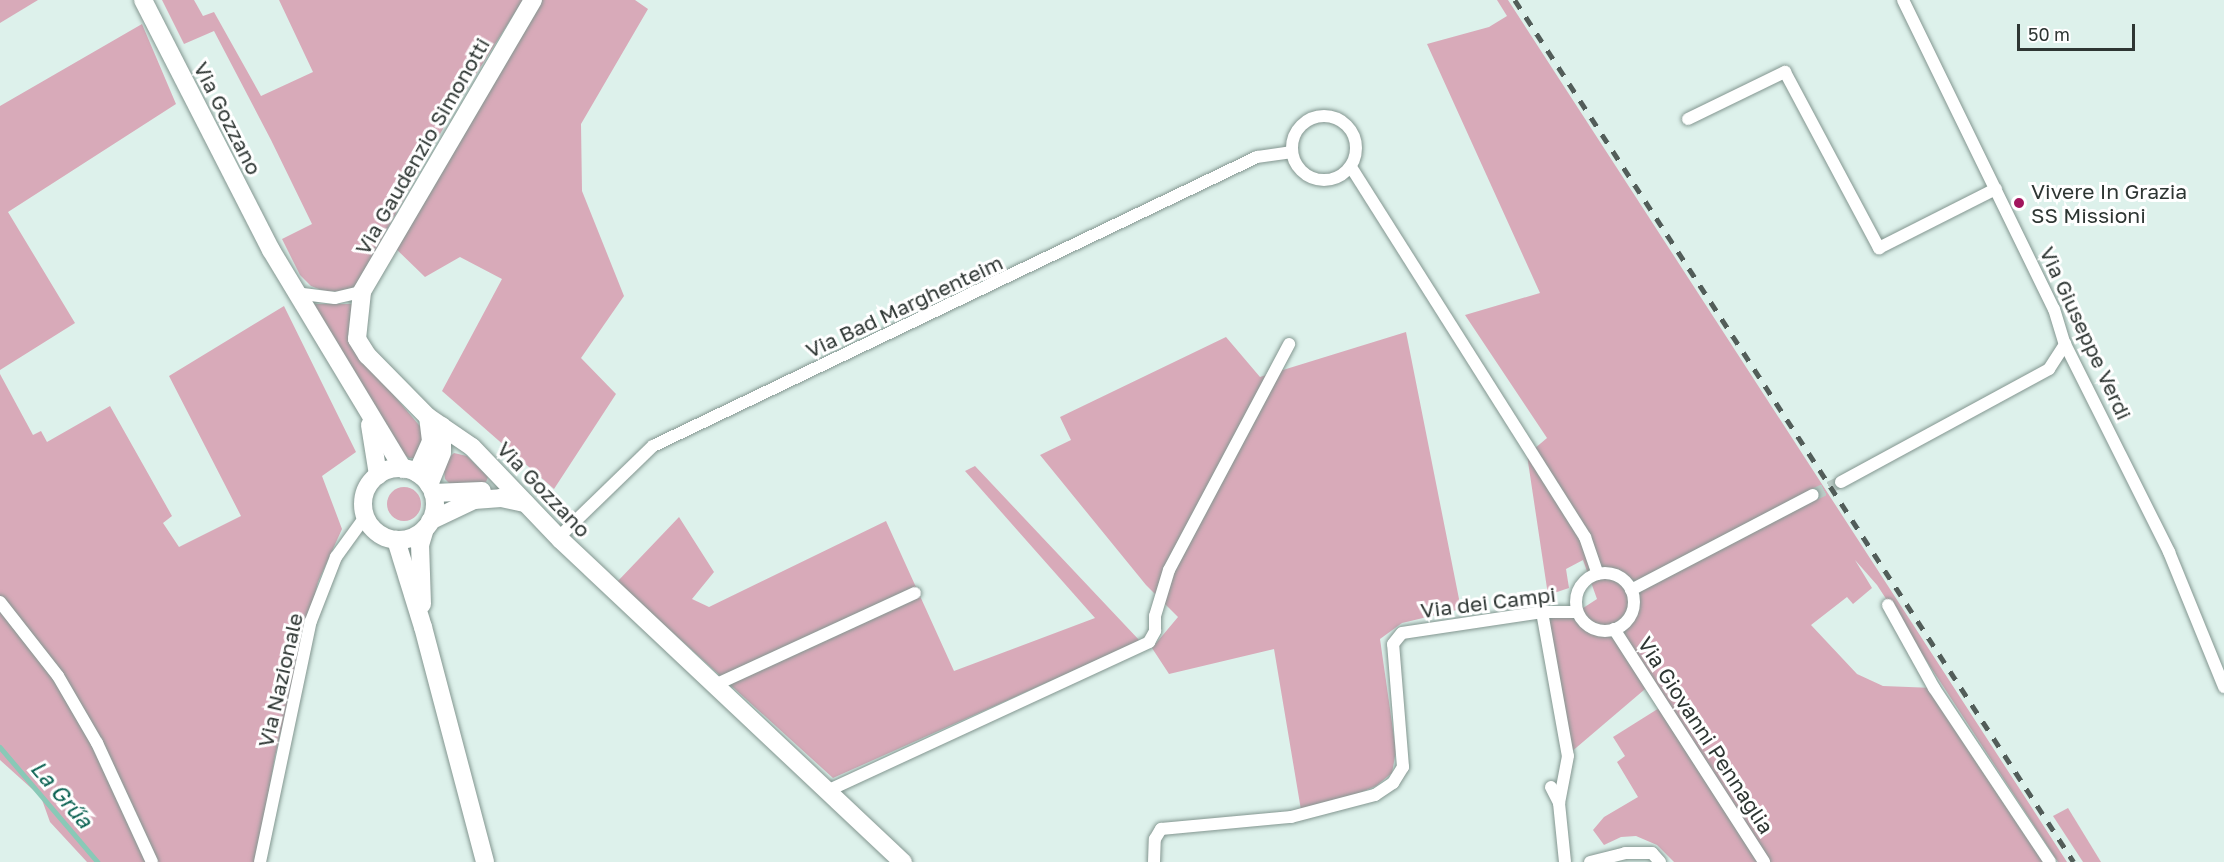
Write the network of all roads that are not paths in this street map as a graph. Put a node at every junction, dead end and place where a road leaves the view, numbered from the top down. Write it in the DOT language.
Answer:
graph roads {
  1 [pos="143,0"];
  2 [pos="533,0"];
  3 [pos="1903,0"];
  4 [pos="1688,119"];
  5 [pos="1292,152"];
  6 [pos="1351,167"];
  7 [pos="1996,189"];
  8 [pos="362,292"];
  9 [pos="295,293"];
  10 [pos="359,319"];
  11 [pos="1289,344"];
  12 [pos="2065,344"];
  13 [pos="365,409"];
  14 [pos="435,421"];
  15 [pos="378,475"];
  16 [pos="420,480"];
  17 [pos="1841,482"];
  18 [pos="1810,496"];
  19 [pos="525,503"];
  20 [pos="365,517"];
  21 [pos="428,525"];
  22 [pos="559,537"];
  23 [pos="396,540"];
  24 [pos="1598,574"];
  25 [pos="1631,590"];
  26 [pos="915,593"];
  27 [pos="0,602"];
  28 [pos="1888,605"];
  29 [pos="1542,612"];
  30 [pos="1577,612"];
  31 [pos="423,627"];
  32 [pos="1614,630"];
  33 [pos="715,684"];
  34 [pos="2224,687"];
  35 [pos="1551,788"];
  36 [pos="827,791"];
  37 [pos="1559,802"];
  38 [pos="152,862"];
  39 [pos="260,862"];
  40 [pos="485,862"];
  41 [pos="903,862"];
  42 [pos="1154,862"];
  43 [pos="1565,862"];
  44 [pos="1590,862"];
  45 [pos="1660,862"];
  46 [pos="1764,862"];
  47 [pos="2050,862"];
  1 -- 9 [label="street, Via Gozzano"];
  2 -- 8 [label="street, Via Gaudenzio Simonotti"];
  3 -- 7 [label="street, Via Giuseppe Verdi"];
  4 -- 7 [label="street"];
  5 -- 6 [label="street"];
  5 -- 6 [label="street"];
  5 -- 22 [label="street, Via Bad Marghenteim"];
  6 -- 24 [label="street"];
  7 -- 12 [label="street, Via Giuseppe Verdi"];
  8 -- 9 [label="street"];
  8 -- 10 [label="street, Via Gaudenzio Simonotti"];
  9 -- 13 [label="street, Via Gozzano"];
  10 -- 14 [label="street, Via Gozzano"];
  11 -- 36 [label="street"];
  12 -- 17 [label="street"];
  12 -- 34 [label="street, Via Giuseppe Verdi"];
  13 -- 15 [label="street, Via Gozzano"];
  13 -- 16 [label="street, Via Gozzano"];
  14 -- 16 [label="street"];
  14 -- 19 [label="street, Via Gozzano"];
  15 -- 16 [label="street"];
  15 -- 20 [label="street"];
  16 -- 19 [label="street"];
  16 -- 21 [label="street"];
  18 -- 25 [label="street"];
  19 -- 21 [label="street"];
  19 -- 22 [label="street, Via Gozzano"];
  20 -- 23 [label="street"];
  20 -- 39 [label="street, Via Nazionale"];
  21 -- 23 [label="street"];
  21 -- 31 [label="street"];
  22 -- 33 [label="street, Via Gozzano"];
  23 -- 31 [label="street"];
  24 -- 25 [label="street"];
  24 -- 30 [label="street"];
  25 -- 32 [label="street"];
  26 -- 33 [label="street"];
  27 -- 38 [label="street"];
  28 -- 47 [label="street"];
  29 -- 30 [label="street, Via dei Campi"];
  29 -- 37 [label="street"];
  29 -- 42 [label="street, Via dei Campi"];
  30 -- 32 [label="street"];
  31 -- 40 [label="street"];
  32 -- 46 [label="street, Via Giovanni Pennaglia"];
  33 -- 36 [label="street, Via Gozzano"];
  35 -- 37 [label="street"];
  36 -- 41 [label="street, Via Gozzano"];
  37 -- 43 [label="street"];
  44 -- 45 [label="street"];
}
